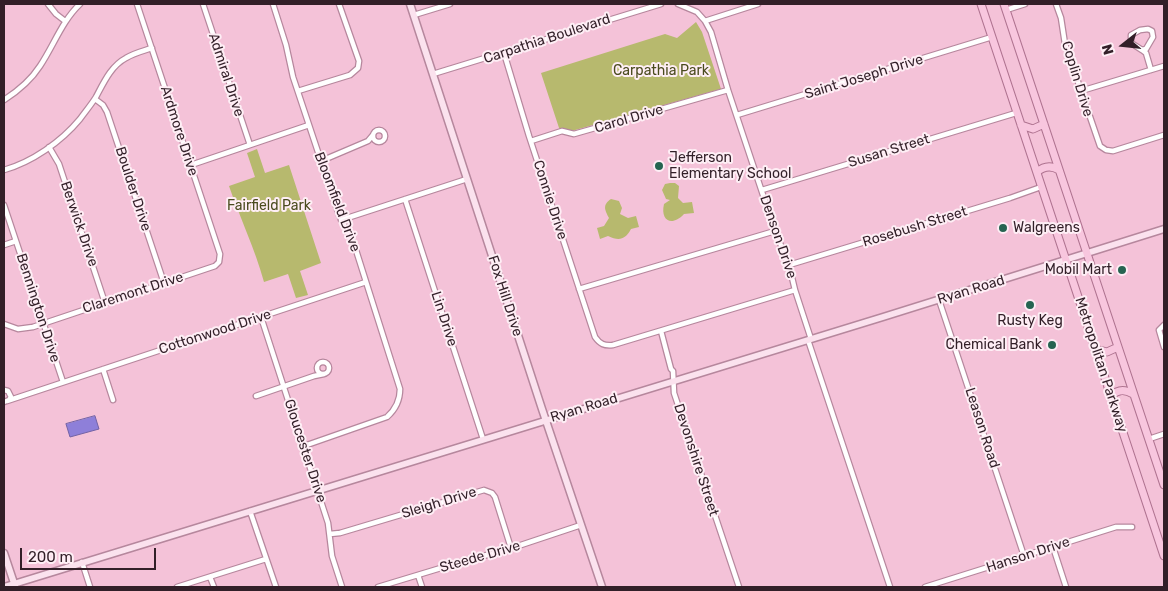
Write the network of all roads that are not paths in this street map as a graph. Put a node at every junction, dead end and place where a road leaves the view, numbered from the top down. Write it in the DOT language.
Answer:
graph roads {
  1 [pos="48,4"];
  2 [pos="80,4"];
  3 [pos="137,4"];
  4 [pos="203,4"];
  5 [pos="273,4"];
  6 [pos="339,4"];
  7 [pos="410,4"];
  8 [pos="450,4"];
  9 [pos="661,4"];
  10 [pos="678,4"];
  11 [pos="758,4"];
  12 [pos="981,4"];
  13 [pos="1025,4"];
  14 [pos="1056,4"];
  15 [pos="1005,7"];
  16 [pos="414,15"];
  17 [pos="65,21"];
  18 [pos="705,21"];
  19 [pos="992,37"];
  20 [pos="152,48"];
  21 [pos="1145,50"];
  22 [pos="504,53"];
  23 [pos="1164,66"];
  24 [pos="1151,70"];
  25 [pos="433,74"];
  26 [pos="728,90"];
  27 [pos="298,91"];
  28 [pos="1081,92"];
  29 [pos="95,99"];
  30 [pos="4,100"];
  31 [pos="1016,113"];
  32 [pos="737,115"];
  33 [pos="1044,124"];
  34 [pos="309,125"];
  35 [pos="1021,125"];
  36 [pos="373,135"];
  37 [pos="1164,135"];
  38 [pos="368,141"];
  39 [pos="531,141"];
  40 [pos="376,142"];
  41 [pos="250,146"];
  42 [pos="49,147"];
  43 [pos="321,161"];
  44 [pos="191,165"];
  45 [pos="4,170"];
  46 [pos="1059,170"];
  47 [pos="1036,172"];
  48 [pos="466,178"];
  49 [pos="1041,187"];
  50 [pos="762,190"];
  51 [pos="405,199"];
  52 [pos="4,205"];
  53 [pos="341,220"];
  54 [pos="1164,229"];
  55 [pos="775,231"];
  56 [pos="16,241"];
  57 [pos="4,245"];
  58 [pos="1087,254"];
  59 [pos="221,260"];
  60 [pos="1065,261"];
  61 [pos="789,264"];
  62 [pos="366,282"];
  63 [pos="164,283"];
  64 [pos="579,289"];
  65 [pos="795,290"];
  66 [pos="939,300"];
  67 [pos="105,302"];
  68 [pos="261,317"];
  69 [pos="4,324"];
  70 [pos="43,324"];
  71 [pos="1164,325"];
  72 [pos="661,331"];
  73 [pos="809,339"];
  74 [pos="1118,346"];
  75 [pos="1164,347"];
  76 [pos="1095,349"];
  77 [pos="317,366"];
  78 [pos="103,370"];
  79 [pos="324,374"];
  80 [pos="314,376"];
  81 [pos="673,381"];
  82 [pos="63,382"];
  83 [pos="284,387"];
  84 [pos="4,390"];
  85 [pos="10,393"];
  86 [pos="1134,394"];
  87 [pos="256,396"];
  88 [pos="1111,396"];
  89 [pos="18,397"];
  90 [pos="113,400"];
  91 [pos="6,402"];
  92 [pos="545,420"];
  93 [pos="1164,434"];
  94 [pos="483,439"];
  95 [pos="1149,439"];
  96 [pos="304,446"];
  97 [pos="1164,485"];
  98 [pos="318,489"];
  99 [pos="250,511"];
  100 [pos="581,525"];
  101 [pos="1132,527"];
  102 [pos="330,534"];
  103 [pos="1053,547"];
  104 [pos="511,548"];
  105 [pos="4,553"];
  106 [pos="1024,556"];
  107 [pos="1164,556"];
  108 [pos="266,560"];
  109 [pos="82,562"];
  110 [pos="418,575"];
  111 [pos="210,577"];
  112 [pos="15,585"];
  113 [pos="4,587"];
  114 [pos="90,587"];
  115 [pos="177,587"];
  116 [pos="214,587"];
  117 [pos="276,587"];
  118 [pos="342,587"];
  119 [pos="378,587"];
  120 [pos="422,587"];
  121 [pos="599,587"];
  122 [pos="739,587"];
  123 [pos="890,587"];
  124 [pos="926,587"];
  125 [pos="1066,587"];
  1 -- 17 [label="street"];
  2 -- 17 [label="street"];
  3 -- 20 [label="street, Ardmore Drive"];
  4 -- 41 [label="street, Admiral Drive"];
  5 -- 27 [label="street, Bloomfield Drive"];
  6 -- 27 [label="street"];
  7 -- 16 [label="main road, Fox Hill Drive"];
  8 -- 16 [label="street"];
  9 -- 22 [label="street, Carpathia Boulevard"];
  10 -- 18 [label="street"];
  11 -- 18 [label="street"];
  12 -- 19 [label="main road, Metropolitan Parkway"];
  13 -- 15 [label="street"];
  14 -- 28 [label="street, Coplin Drive"];
  15 -- 33 [label="main road, Metropolitan Parkway"];
  16 -- 25 [label="main road, Fox Hill Drive"];
  17 -- 30 [label="street"];
  18 -- 26 [label="street, Denson Drive"];
  19 -- 31 [label="main road, Metropolitan Parkway"];
  19 -- 32 [label="street, Saint Joseph Drive"];
  20 -- 29 [label="street"];
  20 -- 44 [label="street, Ardmore Drive"];
  21 -- 21 [label="street"];
  21 -- 24 [label="street"];
  22 -- 25 [label="street, Carpathia Boulevard"];
  22 -- 39 [label="street, Connie Drive"];
  23 -- 24 [label="street"];
  24 -- 28 [label="street"];
  25 -- 48 [label="main road, Fox Hill Drive"];
  26 -- 32 [label="street, Denson Drive"];
  26 -- 39 [label="street, Carol Drive"];
  27 -- 34 [label="street, Bloomfield Drive"];
  28 -- 37 [label="street, Coplin Drive"];
  29 -- 42 [label="street"];
  29 -- 63 [label="street, Boulder Drive"];
  31 -- 35 [label="main road, Metropolitan Parkway"];
  31 -- 50 [label="street, Susan Street"];
  32 -- 50 [label="street, Denson Drive"];
  33 -- 35 [label="main road"];
  33 -- 46 [label="main road, Metropolitan Parkway"];
  34 -- 41 [label="street"];
  34 -- 43 [label="street, Bloomfield Drive"];
  35 -- 47 [label="main road, Metropolitan Parkway"];
  36 -- 38 [label="street"];
  36 -- 40 [label="street"];
  36 -- 40 [label="street"];
  38 -- 40 [label="street"];
  38 -- 43 [label="street"];
  39 -- 64 [label="street, Connie Drive"];
  41 -- 44 [label="street"];
  42 -- 45 [label="street"];
  42 -- 67 [label="street, Berwick Drive"];
  43 -- 53 [label="street, Bloomfield Drive"];
  44 -- 59 [label="street, Ardmore Drive"];
  46 -- 47 [label="main road"];
  46 -- 58 [label="main road, Metropolitan Parkway"];
  47 -- 49 [label="main road, Metropolitan Parkway"];
  48 -- 51 [label="street"];
  48 -- 92 [label="main road, Fox Hill Drive"];
  49 -- 60 [label="main road, Metropolitan Parkway"];
  49 -- 61 [label="street, Rosebush Street"];
  50 -- 55 [label="street, Denson Drive"];
  51 -- 53 [label="street"];
  51 -- 94 [label="street, Lin Drive"];
  52 -- 56 [label="street, Bennington Drive"];
  53 -- 62 [label="street, Bloomfield Drive"];
  54 -- 58 [label="main road, Ryan Road"];
  55 -- 61 [label="street, Denson Drive"];
  55 -- 64 [label="street"];
  56 -- 57 [label="street"];
  56 -- 70 [label="street, Bennington Drive"];
  58 -- 60 [label="main road, Ryan Road"];
  58 -- 74 [label="main road, Metropolitan Parkway"];
  59 -- 63 [label="street, Claremont Drive"];
  60 -- 66 [label="main road, Ryan Road"];
  60 -- 76 [label="main road, Metropolitan Parkway"];
  61 -- 65 [label="street, Denson Drive"];
  62 -- 68 [label="street, Cottonwood Drive"];
  62 -- 96 [label="street, Bloomfield Drive"];
  63 -- 67 [label="street, Claremont Drive"];
  64 -- 72 [label="street, Connie Drive"];
  65 -- 72 [label="street"];
  65 -- 73 [label="street, Denson Drive"];
  66 -- 73 [label="main road, Ryan Road"];
  66 -- 106 [label="street, Leason Road"];
  67 -- 70 [label="street, Claremont Drive"];
  68 -- 78 [label="street, Cottonwood Drive"];
  68 -- 83 [label="street, Gloucester Drive"];
  69 -- 70 [label="street, Claremont Drive"];
  70 -- 82 [label="street, Bennington Drive"];
  71 -- 75 [label="street"];
  72 -- 81 [label="street, Devonshire Street"];
  73 -- 81 [label="main road, Ryan Road"];
  73 -- 123 [label="street, Denson Drive"];
  74 -- 76 [label="main road"];
  74 -- 86 [label="main road, Metropolitan Parkway"];
  76 -- 88 [label="main road, Metropolitan Parkway"];
  77 -- 79 [label="street"];
  77 -- 79 [label="street"];
  77 -- 80 [label="street"];
  78 -- 82 [label="street, Cottonwood Drive"];
  78 -- 90 [label="street"];
  79 -- 80 [label="street"];
  80 -- 83 [label="street"];
  81 -- 92 [label="main road, Ryan Road"];
  81 -- 122 [label="street, Devonshire Street"];
  82 -- 89 [label="street, Cottonwood Drive"];
  83 -- 87 [label="street"];
  83 -- 96 [label="street, Gloucester Drive"];
  84 -- 85 [label="street"];
  85 -- 89 [label="street"];
  85 -- 91 [label="street"];
  86 -- 88 [label="main road"];
  86 -- 95 [label="main road, Metropolitan Parkway"];
  88 -- 107 [label="main road, Metropolitan Parkway"];
  89 -- 91 [label="street, Cottonwood Drive"];
  92 -- 94 [label="main road, Ryan Road"];
  92 -- 100 [label="main road, Fox Hill Drive"];
  93 -- 95 [label="street"];
  94 -- 98 [label="main road, Ryan Road"];
  95 -- 97 [label="main road, Metropolitan Parkway"];
  96 -- 98 [label="street, Gloucester Drive"];
  98 -- 99 [label="main road, Ryan Road"];
  98 -- 102 [label="street, Gloucester Drive"];
  99 -- 108 [label="street"];
  99 -- 109 [label="main road, Ryan Road"];
  100 -- 104 [label="street, Steede Drive"];
  100 -- 121 [label="main road, Fox Hill Drive"];
  101 -- 103 [label="street, Hanson Drive"];
  102 -- 104 [label="street, Sleigh Drive"];
  102 -- 118 [label="street, Gloucester Drive"];
  103 -- 106 [label="street, Hanson Drive"];
  103 -- 125 [label="street"];
  104 -- 110 [label="street, Steede Drive"];
  105 -- 112 [label="main road"];
  106 -- 124 [label="street, Hanson Drive"];
  108 -- 111 [label="street"];
  108 -- 117 [label="street"];
  109 -- 112 [label="main road, Ryan Road"];
  109 -- 114 [label="street"];
  110 -- 119 [label="street, Steede Drive"];
  110 -- 120 [label="street"];
  111 -- 115 [label="street"];
  111 -- 116 [label="street"];
  112 -- 113 [label="main road, Ryan Road"];
}
